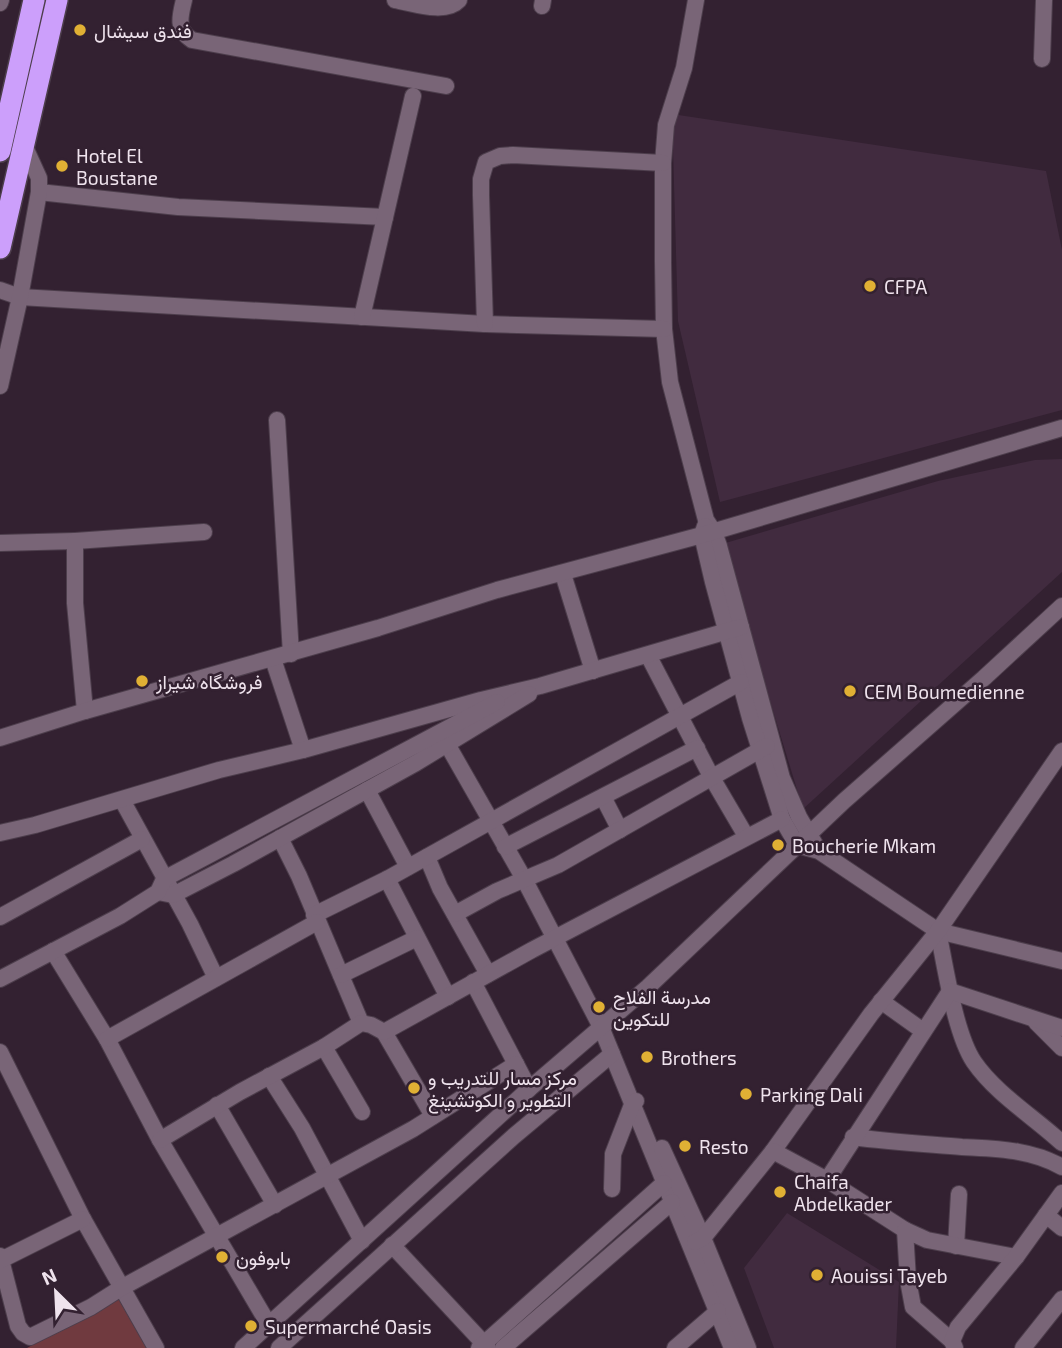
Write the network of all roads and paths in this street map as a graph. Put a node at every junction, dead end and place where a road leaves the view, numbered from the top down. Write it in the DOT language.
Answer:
graph roads {
  1 [pos="34,0"];
  2 [pos="57,0"];
  3 [pos="184,0"];
  4 [pos="395,0"];
  5 [pos="458,0"];
  6 [pos="696,0"];
  7 [pos="1044,0"];
  8 [pos="1042,58"];
  9 [pos="446,86"];
  10 [pos="413,96"];
  11 [pos="24,145"];
  12 [pos="0,151"];
  13 [pos="663,163"];
  14 [pos="39,192"];
  15 [pos="385,217"];
  16 [pos="0,248"];
  17 [pos="0,290"];
  18 [pos="20,297"];
  19 [pos="362,317"];
  20 [pos="485,324"];
  21 [pos="664,329"];
  22 [pos="0,386"];
  23 [pos="276,420"];
  24 [pos="1062,428"];
  25 [pos="1062,441"];
  26 [pos="997,448"];
  27 [pos="708,529"];
  28 [pos="204,532"];
  29 [pos="75,541"];
  30 [pos="0,543"];
  31 [pos="564,574"];
  32 [pos="1062,606"];
  33 [pos="734,629"];
  34 [pos="291,654"];
  35 [pos="649,654"];
  36 [pos="273,659"];
  37 [pos="593,671"];
  38 [pos="741,682"];
  39 [pos="540,687"];
  40 [pos="516,692"];
  41 [pos="85,711"];
  42 [pos="679,715"];
  43 [pos="400,721"];
  44 [pos="0,738"];
  45 [pos="447,744"];
  46 [pos="767,747"];
  47 [pos="409,748"];
  48 [pos="697,748"];
  49 [pos="303,750"];
  50 [pos="1062,751"];
  51 [pos="712,778"];
  52 [pos="367,790"];
  53 [pos="603,797"];
  54 [pos="122,800"];
  55 [pos="317,808"];
  56 [pos="782,819"];
  57 [pos="490,821"];
  58 [pos="620,830"];
  59 [pos="0,833"];
  60 [pos="810,833"];
  61 [pos="746,836"];
  62 [pos="280,838"];
  63 [pos="142,839"];
  64 [pos="797,845"];
  65 [pos="505,847"];
  66 [pos="819,851"];
  67 [pos="427,857"];
  68 [pos="408,867"];
  69 [pos="387,879"];
  70 [pos="524,879"];
  71 [pos="165,889"];
  72 [pos="455,914"];
  73 [pos="0,917"];
  74 [pos="315,918"];
  75 [pos="938,931"];
  76 [pos="417,938"];
  77 [pos="555,938"];
  78 [pos="53,951"];
  79 [pos="1062,961"];
  80 [pos="488,974"];
  81 [pos="341,975"];
  82 [pos="216,978"];
  83 [pos="0,979"];
  84 [pos="473,982"];
  85 [pos="950,991"];
  86 [pos="448,997"];
  87 [pos="881,1001"];
  88 [pos="1035,1021"];
  89 [pos="361,1023"];
  90 [pos="605,1023"];
  91 [pos="1062,1028"];
  92 [pos="923,1031"];
  93 [pos="384,1032"];
  94 [pos="107,1038"];
  95 [pos="324,1047"];
  96 [pos="1062,1048"];
  97 [pos="0,1052"];
  98 [pos="612,1054"];
  99 [pos="516,1064"];
  100 [pos="269,1076"];
  101 [pos="529,1089"];
  102 [pos="636,1101"];
  103 [pos="217,1105"];
  104 [pos="362,1112"];
  105 [pos="433,1116"];
  106 [pos="853,1137"];
  107 [pos="160,1140"];
  108 [pos="1062,1143"];
  109 [pos="773,1151"];
  110 [pos="1062,1167"];
  111 [pos="325,1175"];
  112 [pos="827,1180"];
  113 [pos="664,1183"];
  114 [pos="612,1189"];
  115 [pos="1062,1193"];
  116 [pos="959,1194"];
  117 [pos="672,1202"];
  118 [pos="275,1205"];
  119 [pos="1046,1215"];
  120 [pos="83,1219"];
  121 [pos="1062,1228"];
  122 [pos="905,1230"];
  123 [pos="217,1236"];
  124 [pos="362,1241"];
  125 [pos="696,1241"];
  126 [pos="392,1245"];
  127 [pos="956,1246"];
  128 [pos="1016,1257"];
  129 [pos="1,1258"];
  130 [pos="121,1288"];
  131 [pos="1062,1299"];
  132 [pos="718,1311"];
  133 [pos="268,1325"];
  134 [pos="954,1344"];
  135 [pos="250,1345"];
  136 [pos="484,1346"];
  137 [pos="156,1348"];
  138 [pos="279,1348"];
  139 [pos="503,1348"];
  140 [pos="675,1348"];
  141 [pos="732,1348"];
  142 [pos="748,1348"];
  143 [pos="1023,1348"];
  1 -- 12 [label="highway"];
  2 -- 11 [label="highway"];
  3 -- 9 [label="street"];
  4 -- 5 [label="street"];
  6 -- 13 [label="street"];
  7 -- 8 [label="street"];
  10 -- 15 [label="street"];
  11 -- 14 [label="street"];
  11 -- 16 [label="highway"];
  13 -- 20 [label="street"];
  13 -- 21 [label="street"];
  14 -- 15 [label="street"];
  14 -- 18 [label="street"];
  15 -- 19 [label="street"];
  17 -- 18 [label="street"];
  18 -- 19 [label="street"];
  18 -- 22 [label="street"];
  19 -- 20 [label="street"];
  20 -- 21 [label="street"];
  21 -- 27 [label="street"];
  23 -- 34 [label="street"];
  24 -- 26 [label="street"];
  25 -- 26 [label="street"];
  26 -- 27 [label="street"];
  27 -- 31 [label="street"];
  27 -- 33 [label="street"];
  28 -- 29 [label="street"];
  29 -- 30 [label="street"];
  29 -- 41 [label="street"];
  31 -- 34 [label="street"];
  31 -- 37 [label="street"];
  32 -- 60 [label="street"];
  33 -- 35 [label="street"];
  33 -- 38 [label="street"];
  33 -- 46 [label="street"];
  34 -- 36 [label="street"];
  35 -- 37 [label="street"];
  35 -- 42 [label="street"];
  36 -- 41 [label="street"];
  36 -- 49 [label="street"];
  37 -- 39 [label="street"];
  38 -- 42 [label="street"];
  38 -- 46 [label="street"];
  39 -- 40 [label="street"];
  39 -- 45 [label="street"];
  40 -- 43 [label="street"];
  40 -- 47 [label="street"];
  41 -- 44 [label="street"];
  42 -- 48 [label="street"];
  42 -- 57 [label="street"];
  43 -- 47 [label="street"];
  43 -- 49 [label="street"];
  45 -- 52 [label="street"];
  45 -- 57 [label="street"];
  46 -- 51 [label="street"];
  46 -- 56 [label="street"];
  46 -- 60 [label="street"];
  47 -- 55 [label="street"];
  48 -- 51 [label="street"];
  48 -- 53 [label="street"];
  49 -- 54 [label="street"];
  50 -- 75 [label="street"];
  51 -- 58 [label="street"];
  51 -- 61 [label="street"];
  52 -- 55 [label="street"];
  52 -- 68 [label="street"];
  53 -- 58 [label="street"];
  53 -- 65 [label="street"];
  54 -- 59 [label="street"];
  54 -- 63 [label="street"];
  55 -- 62 [label="street"];
  55 -- 71 [label="street"];
  56 -- 61 [label="street"];
  56 -- 64 [label="street"];
  57 -- 65 [label="street"];
  57 -- 67 [label="street"];
  58 -- 70 [label="street"];
  60 -- 64 [label="street"];
  60 -- 66 [label="street"];
  61 -- 77 [label="street"];
  62 -- 71 [label="street"];
  62 -- 74 [label="street"];
  63 -- 71 [label="street"];
  63 -- 73 [label="street"];
  64 -- 66 [label="street"];
  64 -- 90 [label="street"];
  65 -- 70 [label="street"];
  66 -- 75 [label="street"];
  67 -- 68 [label="street"];
  67 -- 72 [label="street"];
  68 -- 69 [label="street"];
  69 -- 74 [label="street"];
  69 -- 76 [label="street"];
  70 -- 72 [label="street"];
  70 -- 77 [label="street"];
  71 -- 78 [label="street"];
  71 -- 82 [label="street"];
  72 -- 80 [label="street"];
  74 -- 81 [label="street"];
  74 -- 82 [label="street"];
  75 -- 79 [label="street"];
  75 -- 85 [label="street"];
  75 -- 87 [label="street"];
  76 -- 81 [label="street"];
  76 -- 86 [label="street"];
  77 -- 80 [label="street"];
  77 -- 90 [label="street"];
  78 -- 83 [label="street"];
  78 -- 94 [label="street"];
  80 -- 84 [label="street"];
  81 -- 89 [label="street"];
  82 -- 94 [label="street"];
  84 -- 86 [label="street"];
  84 -- 99 [label="street"];
  85 -- 88 [label="street"];
  85 -- 92 [label="street"];
  85 -- 108 [label="street"];
  86 -- 93 [label="street"];
  87 -- 92 [label="street"];
  87 -- 109 [label="street"];
  88 -- 91 [label="street"];
  88 -- 96 [label="street"];
  89 -- 93 [label="street"];
  89 -- 95 [label="street"];
  90 -- 98 [label="street"];
  90 -- 101 [label="street"];
  90 -- 102 [label="street"];
  92 -- 106 [label="street"];
  93 -- 105 [label="street"];
  94 -- 107 [label="street"];
  95 -- 100 [label="street"];
  95 -- 104 [label="street"];
  97 -- 120 [label="street"];
  98 -- 102 [label="street"];
  98 -- 126 [label="street"];
  99 -- 101 [label="street"];
  99 -- 105 [label="street"];
  100 -- 103 [label="street"];
  100 -- 111 [label="street"];
  101 -- 124 [label="street"];
  102 -- 113 [label="street"];
  102 -- 114 [label="street"];
  102 -- 125 [label="street"];
  103 -- 107 [label="street"];
  103 -- 118 [label="street"];
  105 -- 111 [label="street"];
  106 -- 110 [label="street"];
  106 -- 112 [label="street"];
  107 -- 123 [label="street"];
  109 -- 112 [label="street"];
  109 -- 125 [label="street"];
  111 -- 118 [label="street"];
  111 -- 124 [label="street"];
  112 -- 122 [label="street"];
  113 -- 117 [label="street"];
  113 -- 136 [label="street"];
  115 -- 119 [label="street"];
  116 -- 127 [label="street"];
  117 -- 125 [label="street"];
  117 -- 139 [label="street"];
  118 -- 123 [label="street"];
  119 -- 121 [label="street"];
  119 -- 128 [label="street"];
  120 -- 129 [label="street"];
  120 -- 130 [label="street"];
  122 -- 127 [label="street"];
  122 -- 134 [label="street"];
  123 -- 130 [label="street"];
  123 -- 133 [label="street"];
  124 -- 133 [label="street"];
  125 -- 132 [label="street"];
  125 -- 142 [label="street"];
  126 -- 136 [label="street"];
  126 -- 138 [label="street"];
  127 -- 128 [label="street"];
  128 -- 134 [label="street"];
  129 -- 130 [label="street"];
  130 -- 137 [label="street"];
  131 -- 143 [label="street"];
  132 -- 140 [label="street"];
  132 -- 141 [label="street"];
  133 -- 135 [label="street"];
}
